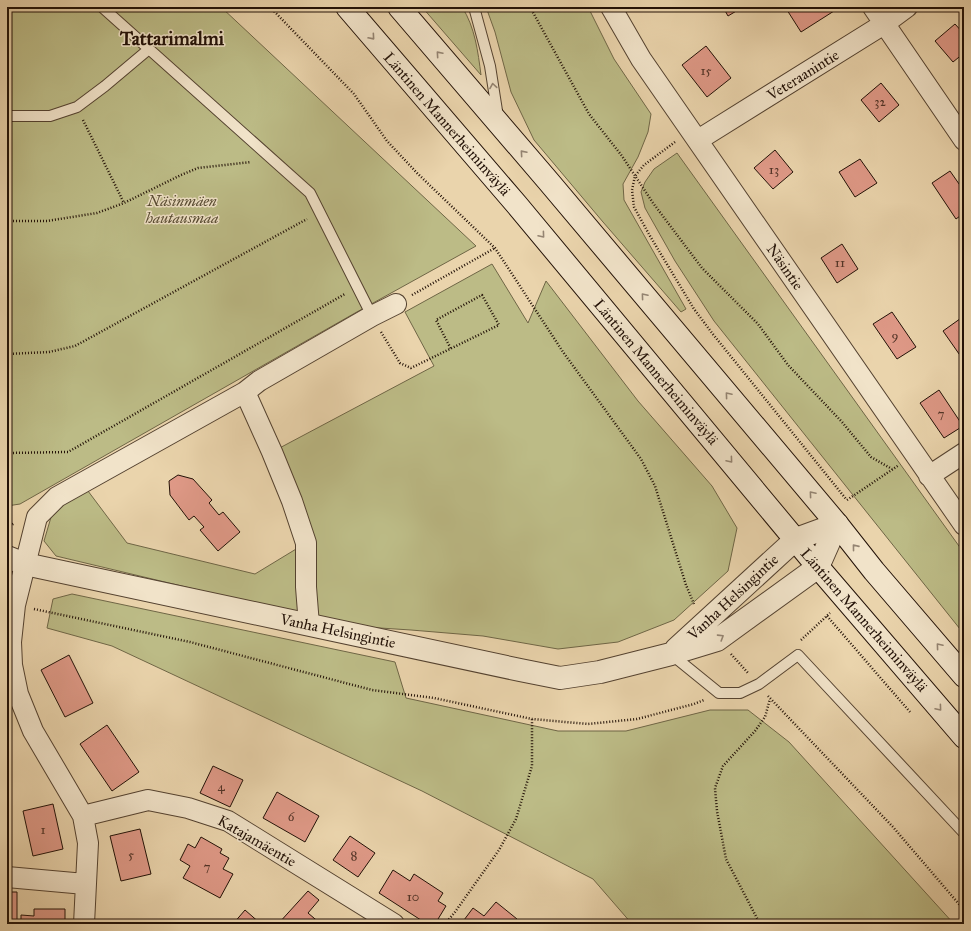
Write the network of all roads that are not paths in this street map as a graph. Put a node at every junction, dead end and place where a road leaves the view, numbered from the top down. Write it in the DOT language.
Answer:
graph roads {
  1 [pos="102,7"];
  2 [pos="347,7"];
  3 [pos="399,7"];
  4 [pos="474,7"];
  5 [pos="612,7"];
  6 [pos="873,7"];
  7 [pos="907,7"];
  8 [pos="884,24"];
  9 [pos="149,49"];
  10 [pos="7,116"];
  11 [pos="500,125"];
  12 [pos="698,140"];
  13 [pos="964,140"];
  14 [pos="396,304"];
  15 [pos="372,316"];
  16 [pos="245,392"];
  17 [pos="964,453"];
  18 [pos="929,476"];
  19 [pos="837,524"];
  20 [pos="964,525"];
  21 [pos="796,539"];
  22 [pos="16,561"];
  23 [pos="818,567"];
  24 [pos="309,625"];
  25 [pos="711,631"];
  26 [pos="671,654"];
  27 [pos="964,676"];
  28 [pos="964,737"];
  29 [pos="83,816"];
  30 [pos="964,833"];
  31 [pos="7,877"];
  32 [pos="85,884"];
  33 [pos="84,924"];
  34 [pos="394,924"];
  1 -- 9 [label="lane"];
  2 -- 21 [label="main road, Läntinen Mannerheiminväylä, one-way"];
  11 -- 3 [label="main road, one-way"];
  11 -- 4 [label="lane, one-way"];
  5 -- 12 [label="street, Näsintie"];
  6 -- 8 [label="street"];
  7 -- 8 [label="street, Veteraanintie"];
  8 -- 12 [label="street, Veteraanintie"];
  8 -- 13 [label="street"];
  9 -- 10 [label="lane"];
  9 -- 15 [label="lane"];
  19 -- 11 [label="main road, one-way"];
  12 -- 18 [label="street, Näsintie"];
  14 -- 15 [label="street"];
  15 -- 16 [label="street"];
  16 -- 22 [label="street"];
  16 -- 24 [label="street"];
  17 -- 18 [label="street"];
  18 -- 20 [label="street, Näsintie"];
  19 -- 21 [label="main road, Vanha Helsingintie"];
  19 -- 23 [label="main road"];
  27 -- 19 [label="main road, one-way"];
  21 -- 23 [label="main road, Läntinen Mannerheiminväylä"];
  21 -- 25 [label="main road, Vanha Helsingintie"];
  22 -- 24 [label="main road, Vanha Helsingintie"];
  22 -- 29 [label="street"];
  25 -- 23 [label="main road, Vanha Helsingintie, one-way"];
  23 -- 28 [label="main road, Läntinen Mannerheiminväylä, one-way"];
  24 -- 26 [label="main road, Vanha Helsingintie"];
  25 -- 26 [label="main road, Vanha Helsingintie"];
  26 -- 30 [label="lane"];
  29 -- 32 [label="street"];
  29 -- 34 [label="street, Katajamäentie"];
  31 -- 32 [label="street"];
  32 -- 33 [label="street"];
}
